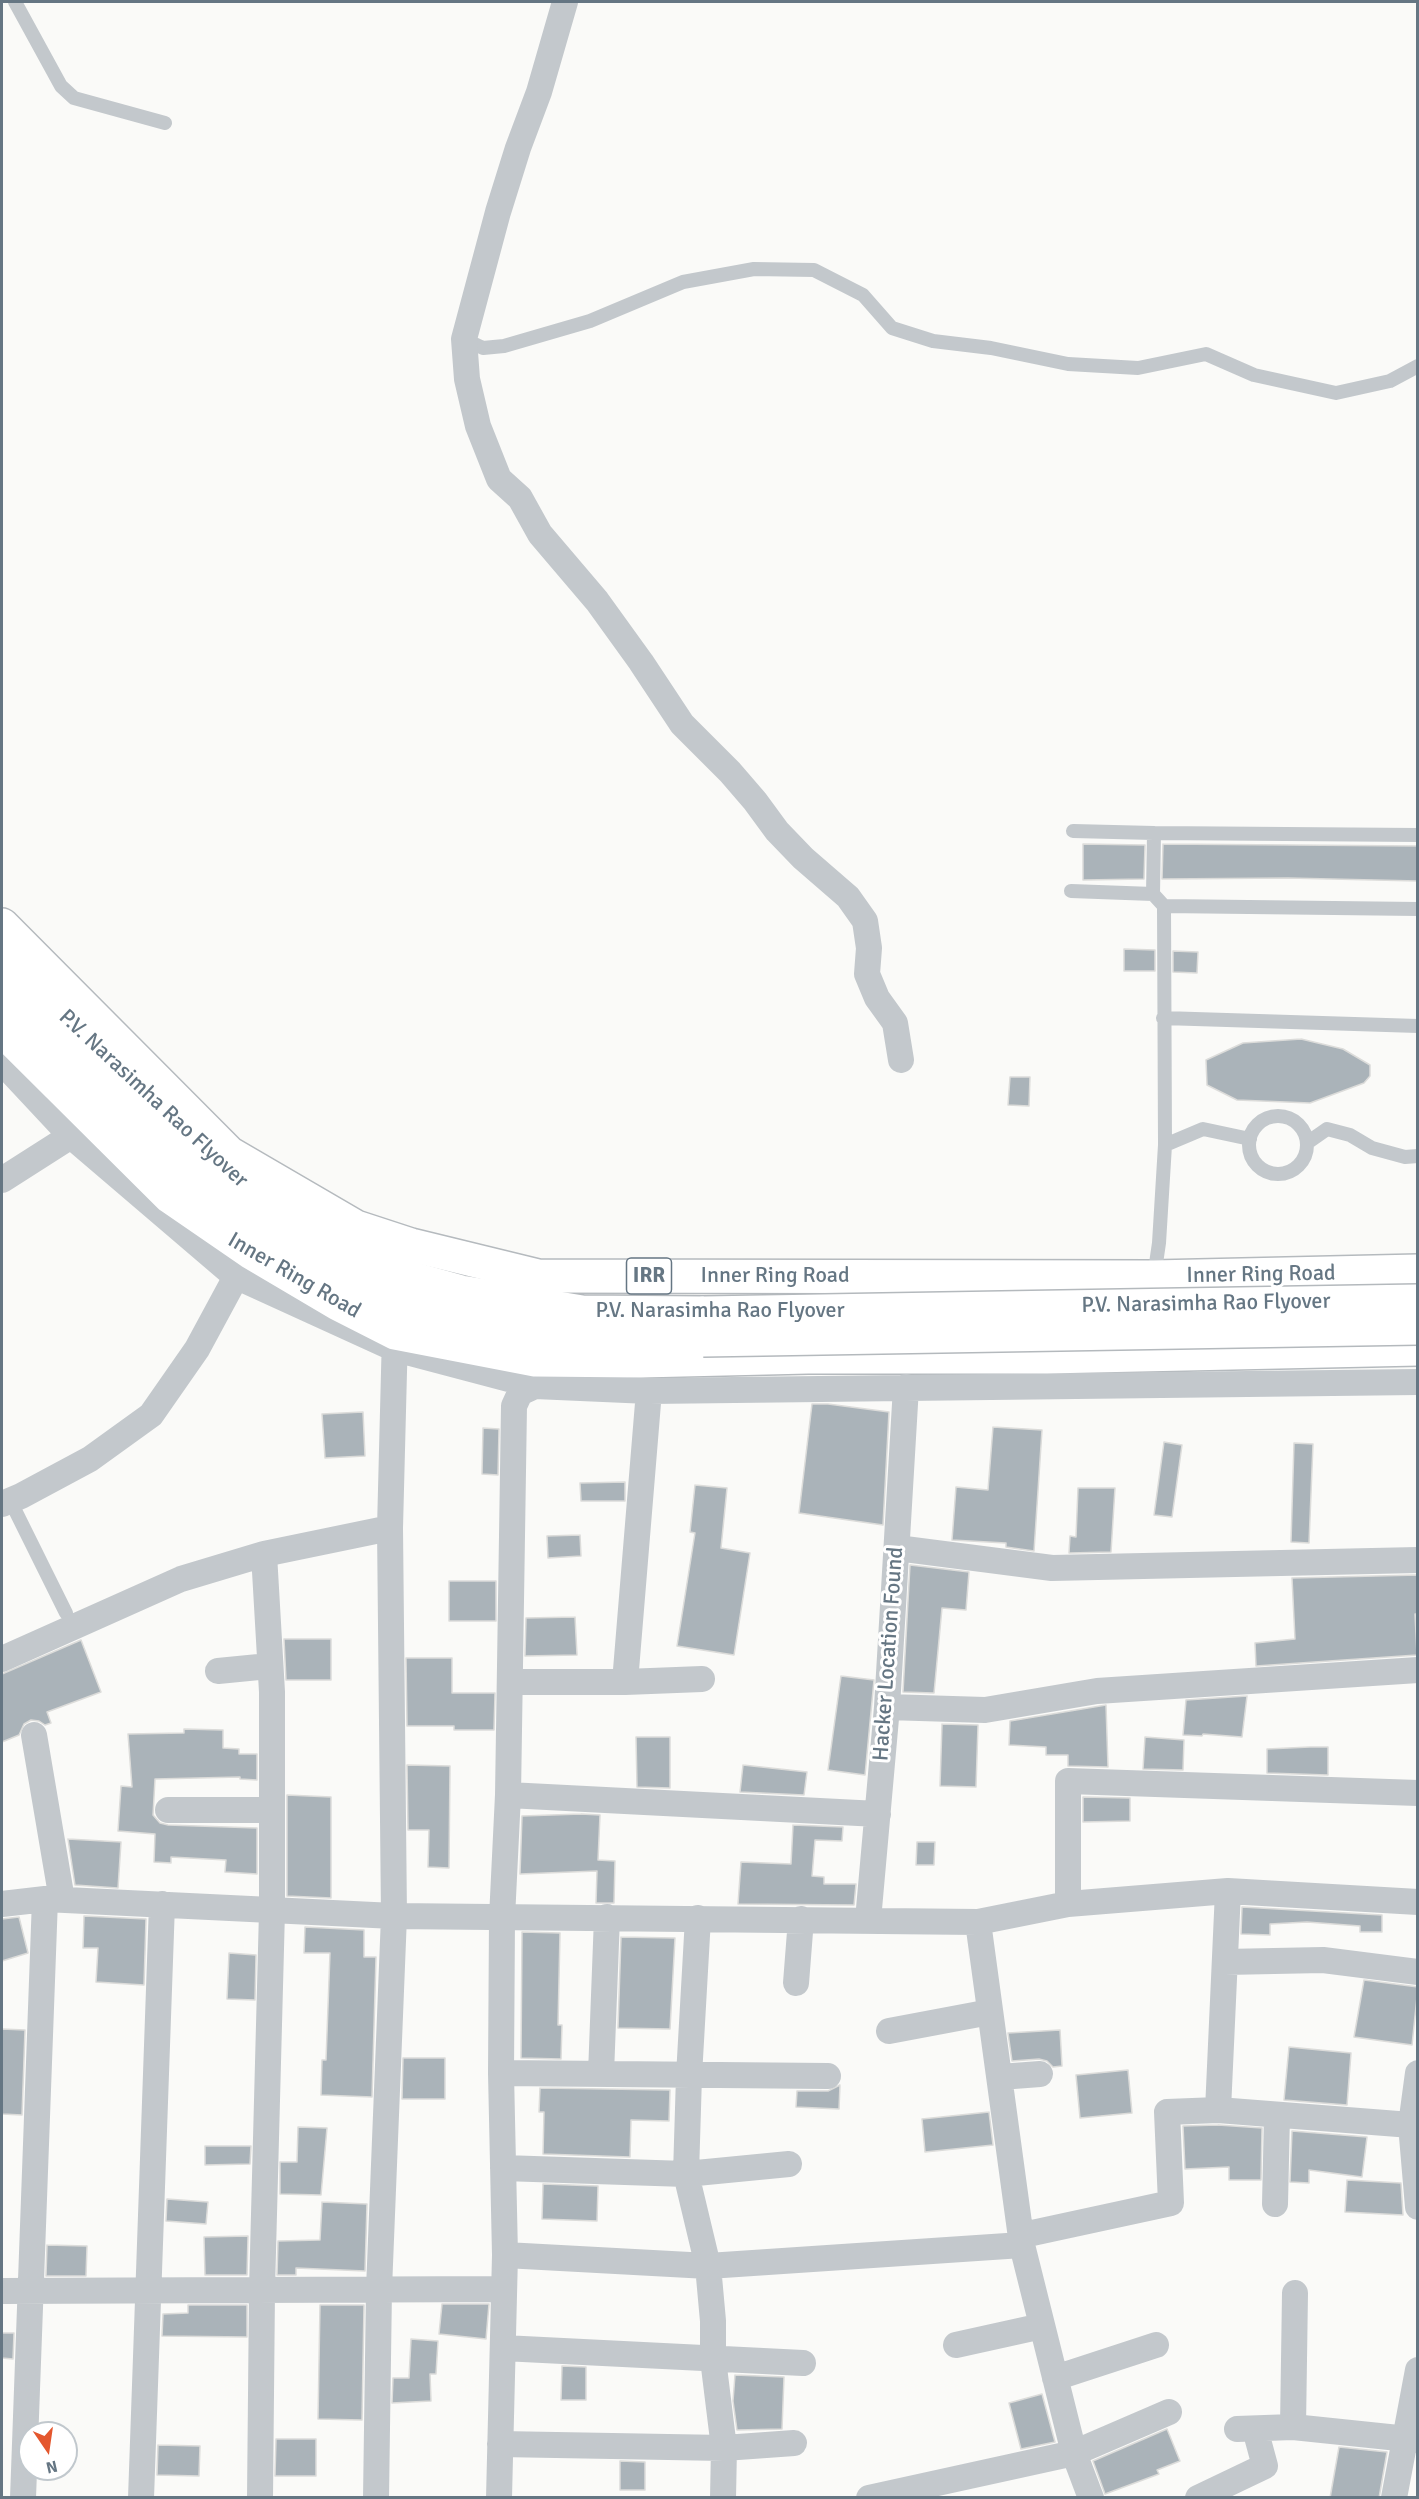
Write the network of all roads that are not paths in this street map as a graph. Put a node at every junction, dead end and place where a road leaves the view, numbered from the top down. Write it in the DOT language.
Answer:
graph roads {
  1 [pos="15,2"];
  2 [pos="565,2"];
  3 [pos="165,123"];
  4 [pos="464,339"];
  5 [pos="1418,366"];
  6 [pos="1073,831"];
  7 [pos="1154,833"];
  8 [pos="1418,835"];
  9 [pos="1071,891"];
  10 [pos="1153,894"];
  11 [pos="1164,906"];
  12 [pos="1418,909"];
  13 [pos="2,925"];
  14 [pos="2,952"];
  15 [pos="2,991"];
  16 [pos="1163,1018"];
  17 [pos="1418,1026"];
  18 [pos="2,1030"];
  19 [pos="901,1060"];
  20 [pos="2,1062"];
  21 [pos="83,1128"];
  22 [pos="1250,1138"];
  23 [pos="1307,1143"];
  24 [pos="1165,1145"];
  25 [pos="1418,1156"];
  26 [pos="2,1180"];
  27 [pos="242,1264"];
  28 [pos="1418,1271"];
  29 [pos="1154,1277"];
  30 [pos="1418,1301"];
  31 [pos="1418,1329"];
  32 [pos="395,1341"];
  33 [pos="1418,1349"];
  34 [pos="1154,1354"];
  35 [pos="1418,1382"];
  36 [pos="535,1386"];
  37 [pos="906,1387"];
  38 [pos="649,1391"];
  39 [pos="6,1502"];
  40 [pos="390,1528"];
  41 [pos="897,1548"];
  42 [pos="264,1554"];
  43 [pos="1418,1560"];
  44 [pos="66,1613"];
  45 [pos="2,1659"];
  46 [pos="269,1666"];
  47 [pos="1418,1670"];
  48 [pos="218,1671"];
  49 [pos="702,1679"];
  50 [pos="510,1682"];
  51 [pos="625,1682"];
  52 [pos="887,1707"];
  53 [pos="34,1735"];
  54 [pos="1418,1793"];
  55 [pos="508,1795"];
  56 [pos="168,1810"];
  57 [pos="271,1810"];
  58 [pos="878,1814"];
  59 [pos="1228,1891"];
  60 [pos="54,1900"];
  61 [pos="1418,1902"];
  62 [pos="2,1904"];
  63 [pos="1068,1904"];
  64 [pos="162,1905"];
  65 [pos="272,1911"];
  66 [pos="394,1916"];
  67 [pos="606,1917"];
  68 [pos="502,1918"];
  69 [pos="698,1918"];
  70 [pos="801,1919"];
  71 [pos="868,1920"];
  72 [pos="978,1922"];
  73 [pos="1225,1962"];
  74 [pos="1418,1972"];
  75 [pos="796,1983"];
  76 [pos="990,2012"];
  77 [pos="889,2031"];
  78 [pos="501,2073"];
  79 [pos="1418,2073"];
  80 [pos="601,2074"];
  81 [pos="1040,2074"];
  82 [pos="689,2076"];
  83 [pos="828,2076"];
  84 [pos="1000,2077"];
  85 [pos="1218,2110"];
  86 [pos="1277,2115"];
  87 [pos="1411,2125"];
  88 [pos="789,2164"];
  89 [pos="503,2168"];
  90 [pos="686,2174"];
  91 [pos="1275,2204"];
  92 [pos="1418,2207"];
  93 [pos="1022,2240"];
  94 [pos="505,2255"];
  95 [pos="708,2266"];
  96 [pos="379,2289"];
  97 [pos="504,2289"];
  98 [pos="31,2290"];
  99 [pos="147,2290"];
  100 [pos="262,2290"];
  101 [pos="2,2291"];
  102 [pos="1295,2293"];
  103 [pos="1042,2326"];
  104 [pos="956,2345"];
  105 [pos="1156,2345"];
  106 [pos="502,2348"];
  107 [pos="713,2359"];
  108 [pos="803,2363"];
  109 [pos="1418,2370"];
  110 [pos="1055,2378"];
  111 [pos="1169,2412"];
  112 [pos="1293,2427"];
  113 [pos="1412,2438"];
  114 [pos="794,2443"];
  115 [pos="500,2444"];
  116 [pos="724,2448"];
  117 [pos="1074,2453"];
  118 [pos="23,2498"];
  119 [pos="141,2498"];
  120 [pos="260,2498"];
  121 [pos="376,2498"];
  122 [pos="499,2498"];
  123 [pos="723,2498"];
  124 [pos="869,2498"];
  125 [pos="1091,2498"];
  126 [pos="1198,2498"];
  127 [pos="1394,2498"];
  1 -- 3 [label="lane"];
  2 -- 4 [label="street"];
  4 -- 5 [label="lane"];
  4 -- 19 [label="street"];
  6 -- 7 [label="lane"];
  7 -- 8 [label="lane"];
  7 -- 10 [label="lane"];
  9 -- 10 [label="lane"];
  10 -- 11 [label="lane"];
  11 -- 12 [label="lane"];
  11 -- 16 [label="lane"];
  13 -- 29 [label="main road, Inner Ring Road / IRR"];
  14 -- 30 [label="main road, P.V. Narasimha Rao Flyover, bridge"];
  15 -- 31 [label="main road, P.V. Narasimha Rao Flyover, bridge"];
  16 -- 17 [label="lane"];
  16 -- 24 [label="lane"];
  18 -- 21 [label="main road, Inner Ring Road"];
  20 -- 21 [label="street"];
  21 -- 26 [label="street"];
  21 -- 27 [label="main road, Inner Ring Road"];
  22 -- 23 [label="lane"];
  22 -- 23 [label="lane"];
  22 -- 24 [label="lane"];
  23 -- 25 [label="lane"];
  24 -- 29 [label="lane"];
  27 -- 32 [label="main road, Inner Ring Road"];
  27 -- 39 [label="street"];
  28 -- 29 [label="main road, Inner Ring Road / IRR"];
  29 -- 34 [label="lane"];
  32 -- 34 [label="main road, Inner Ring Road"];
  32 -- 36 [label="street"];
  32 -- 40 [label="street"];
  33 -- 34 [label="main road, Inner Ring Road"];
  35 -- 37 [label="street"];
  36 -- 38 [label="street"];
  36 -- 50 [label="street"];
  37 -- 38 [label="street"];
  37 -- 41 [label="street, Hacker Location Found"];
  38 -- 51 [label="street"];
  39 -- 44 [label="lane"];
  40 -- 42 [label="street"];
  40 -- 66 [label="street"];
  41 -- 43 [label="street"];
  41 -- 52 [label="street, Hacker Location Found"];
  42 -- 45 [label="street"];
  42 -- 46 [label="street"];
  46 -- 48 [label="street"];
  46 -- 57 [label="street"];
  47 -- 52 [label="street"];
  49 -- 51 [label="street"];
  50 -- 51 [label="street"];
  50 -- 55 [label="street"];
  52 -- 58 [label="street, Hacker Location Found"];
  53 -- 60 [label="street"];
  54 -- 63 [label="street"];
  55 -- 58 [label="street"];
  55 -- 68 [label="street"];
  56 -- 57 [label="street"];
  57 -- 65 [label="street"];
  58 -- 71 [label="street, Hacker Location Found"];
  59 -- 61 [label="street"];
  59 -- 63 [label="street"];
  59 -- 73 [label="street"];
  60 -- 62 [label="street"];
  60 -- 64 [label="street"];
  60 -- 98 [label="street"];
  63 -- 72 [label="street"];
  64 -- 65 [label="street"];
  64 -- 99 [label="street"];
  65 -- 66 [label="street"];
  65 -- 100 [label="street"];
  66 -- 68 [label="street"];
  66 -- 96 [label="street"];
  67 -- 68 [label="street"];
  67 -- 69 [label="street"];
  67 -- 80 [label="street"];
  68 -- 78 [label="street"];
  69 -- 70 [label="street"];
  69 -- 82 [label="street"];
  70 -- 71 [label="street"];
  70 -- 75 [label="street"];
  71 -- 72 [label="street"];
  72 -- 76 [label="street"];
  73 -- 74 [label="street"];
  73 -- 85 [label="street"];
  76 -- 77 [label="street"];
  76 -- 84 [label="street"];
  78 -- 80 [label="street"];
  78 -- 89 [label="street"];
  79 -- 87 [label="street"];
  80 -- 82 [label="street"];
  81 -- 84 [label="street"];
  82 -- 83 [label="street"];
  82 -- 90 [label="street"];
  84 -- 93 [label="street"];
  85 -- 86 [label="street"];
  85 -- 93 [label="street"];
  86 -- 87 [label="street"];
  86 -- 91 [label="street"];
  87 -- 92 [label="street"];
  88 -- 90 [label="street"];
  89 -- 90 [label="street"];
  89 -- 94 [label="street"];
  90 -- 95 [label="street"];
  93 -- 95 [label="street"];
  93 -- 103 [label="street"];
  94 -- 95 [label="street"];
  94 -- 97 [label="street"];
  95 -- 107 [label="street"];
  96 -- 97 [label="street"];
  96 -- 100 [label="street"];
  96 -- 121 [label="street"];
  97 -- 106 [label="street"];
  98 -- 99 [label="street"];
  98 -- 101 [label="street"];
  98 -- 118 [label="street"];
  99 -- 100 [label="street"];
  99 -- 119 [label="street"];
  100 -- 120 [label="street"];
  102 -- 112 [label="street"];
  103 -- 104 [label="street"];
  103 -- 110 [label="street"];
  105 -- 110 [label="street"];
  106 -- 107 [label="street"];
  106 -- 115 [label="street"];
  107 -- 108 [label="street"];
  107 -- 116 [label="street"];
  109 -- 113 [label="street"];
  110 -- 117 [label="street"];
  111 -- 117 [label="street"];
  112 -- 113 [label="street"];
  112 -- 126 [label="street"];
  113 -- 127 [label="street"];
  114 -- 116 [label="street"];
  115 -- 116 [label="street"];
  115 -- 122 [label="street"];
  116 -- 123 [label="street"];
  117 -- 124 [label="street"];
  117 -- 125 [label="street"];
}
